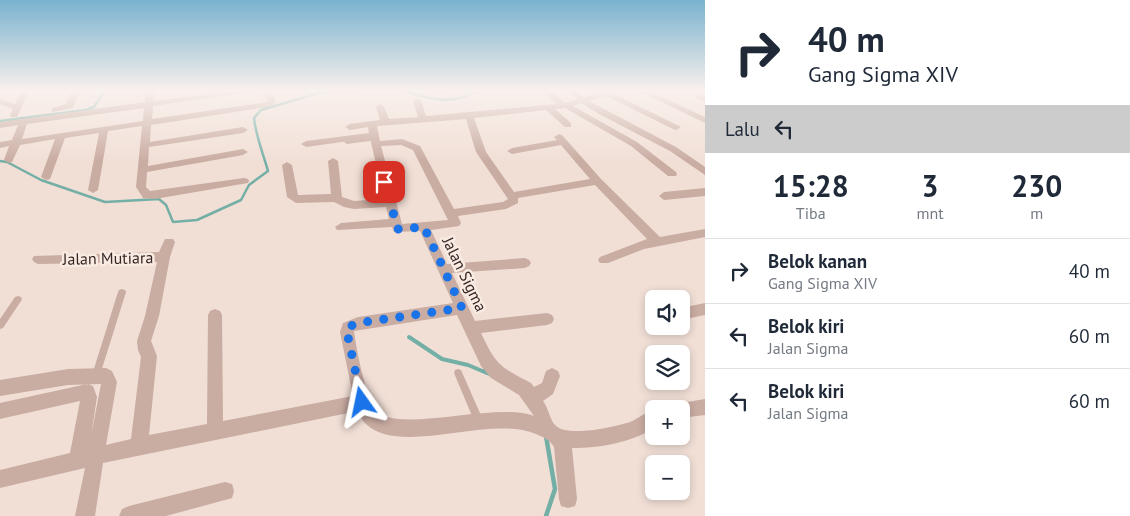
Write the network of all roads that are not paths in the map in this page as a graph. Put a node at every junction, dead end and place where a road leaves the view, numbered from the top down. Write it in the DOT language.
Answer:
graph roads {
  1 [pos="75,114"];
  2 [pos="148,114"];
  3 [pos="205,114"];
  4 [pos="383,114"];
  5 [pos="422,114"];
  6 [pos="486,114"];
  7 [pos="556,114"];
  8 [pos="580,114"];
  9 [pos="608,114"];
  10 [pos="650,114"];
  11 [pos="692,114"];
  12 [pos="469,116"];
  13 [pos="424,120"];
  14 [pos="705,120"];
  15 [pos="24,121"];
  16 [pos="385,121"];
  17 [pos="148,123"];
  18 [pos="0,125"];
  19 [pos="568,125"];
  20 [pos="350,127"];
  21 [pos="676,127"];
  22 [pos="104,129"];
  23 [pos="243,130"];
  24 [pos="61,136"];
  25 [pos="374,136"];
  26 [pos="17,142"];
  27 [pos="347,142"];
  28 [pos="306,144"];
  29 [pos="0,145"];
  30 [pos="146,145"];
  31 [pos="512,151"];
  32 [pos="243,152"];
  33 [pos="9,160"];
  34 [pos="705,160"];
  35 [pos="333,161"];
  36 [pos="694,162"];
  37 [pos="373,164"];
  38 [pos="287,166"];
  39 [pos="143,170"];
  40 [pos="705,172"];
  41 [pos="672,174"];
  42 [pos="46,177"];
  43 [pos="244,181"];
  44 [pos="597,181"];
  45 [pos="93,190"];
  46 [pos="705,192"];
  47 [pos="511,196"];
  48 [pos="664,196"];
  49 [pos="337,198"];
  50 [pos="384,202"];
  51 [pos="451,212"];
  52 [pos="396,223"];
  53 [pos="341,227"];
  54 [pos="424,227"];
  55 [pos="705,233"];
  56 [pos="656,241"];
  57 [pos="169,242"];
  58 [pos="164,257"];
  59 [pos="38,260"];
  60 [pos="604,260"];
  61 [pos="525,263"];
  62 [pos="442,269"];
  63 [pos="122,292"];
  64 [pos="18,299"];
  65 [pos="462,308"];
  66 [pos="705,309"];
  67 [pos="690,312"];
  68 [pos="215,314"];
  69 [pos="547,319"];
  70 [pos="0,326"];
  71 [pos="472,328"];
  72 [pos="458,373"];
  73 [pos="96,376"];
  74 [pos="552,376"];
  75 [pos="0,388"];
  76 [pos="531,396"];
  77 [pos="362,402"];
  78 [pos="705,407"];
  79 [pos="690,409"];
  80 [pos="0,411"];
  81 [pos="478,421"];
  82 [pos="645,424"];
  83 [pos="215,432"];
  84 [pos="553,434"];
  85 [pos="138,446"];
  86 [pos="96,455"];
  87 [pos="78,459"];
  88 [pos="0,479"];
  89 [pos="225,491"];
  90 [pos="568,499"];
  91 [pos="85,516"];
  92 [pos="129,516"];
  1 -- 15 [label="street"];
  2 -- 17 [label="street"];
  3 -- 17 [label="street"];
  4 -- 16 [label="street"];
  5 -- 13 [label="street"];
  6 -- 12 [label="street"];
  7 -- 19 [label="street"];
  8 -- 41 [label="street"];
  9 -- 36 [label="street"];
  10 -- 21 [label="street"];
  11 -- 14 [label="street"];
  12 -- 13 [label="street"];
  12 -- 47 [label="street"];
  13 -- 16 [label="street"];
  15 -- 18 [label="street"];
  15 -- 26 [label="street"];
  16 -- 25 [label="street"];
  17 -- 22 [label="street"];
  17 -- 30 [label="street"];
  20 -- 25 [label="street"];
  22 -- 24 [label="street"];
  22 -- 45 [label="street"];
  23 -- 30 [label="street"];
  24 -- 26 [label="street"];
  24 -- 42 [label="street"];
  25 -- 27 [label="lane"];
  25 -- 28 [label="street"];
  25 -- 50 [label="street"];
  25 -- 51 [label="street"];
  26 -- 29 [label="street"];
  26 -- 33 [label="street"];
  30 -- 39 [label="street"];
  31 -- 44 [label="street"];
  32 -- 39 [label="street"];
  34 -- 36 [label="street"];
  35 -- 49 [label="street"];
  36 -- 40 [label="street"];
  37 -- 50 [label="street"];
  38 -- 49 [label="street"];
  39 -- 43 [label="street"];
  44 -- 47 [label="street"];
  44 -- 56 [label="street"];
  46 -- 48 [label="street"];
  47 -- 51 [label="street"];
  49 -- 50 [label="street"];
  50 -- 52 [label="street"];
  51 -- 54 [label="street"];
  52 -- 53 [label="street"];
  52 -- 54 [label="street, Jalan Sigma"];
  54 -- 62 [label="street, Jalan Sigma"];
  55 -- 56 [label="street"];
  56 -- 60 [label="street"];
  57 -- 58 [label="street"];
  58 -- 59 [label="street, Jalan Mutiara"];
  58 -- 85 [label="street, Jalan Mutiara"];
  61 -- 62 [label="street"];
  62 -- 65 [label="street, Jalan Sigma"];
  63 -- 73 [label="lane"];
  64 -- 70 [label="lane"];
  65 -- 71 [label="street, Jalan Sigma"];
  65 -- 77 [label="street"];
  66 -- 67 [label="street"];
  68 -- 83 [label="street"];
  69 -- 71 [label="street"];
  71 -- 76 [label="street, Jalan Sigma"];
  72 -- 81 [label="lane"];
  73 -- 75 [label="street"];
  73 -- 86 [label="street"];
  74 -- 76 [label="street"];
  76 -- 84 [label="street, Jalan Sigma"];
  77 -- 81 [label="street"];
  77 -- 83 [label="street"];
  78 -- 79 [label="street"];
  80 -- 87 [label="street"];
  81 -- 84 [label="street"];
  82 -- 84 [label="street"];
  83 -- 85 [label="street"];
  84 -- 90 [label="street, Jalan Sigma"];
  85 -- 86 [label="street"];
  86 -- 87 [label="street"];
  86 -- 91 [label="street"];
  87 -- 88 [label="street"];
  89 -- 92 [label="street"];
}
